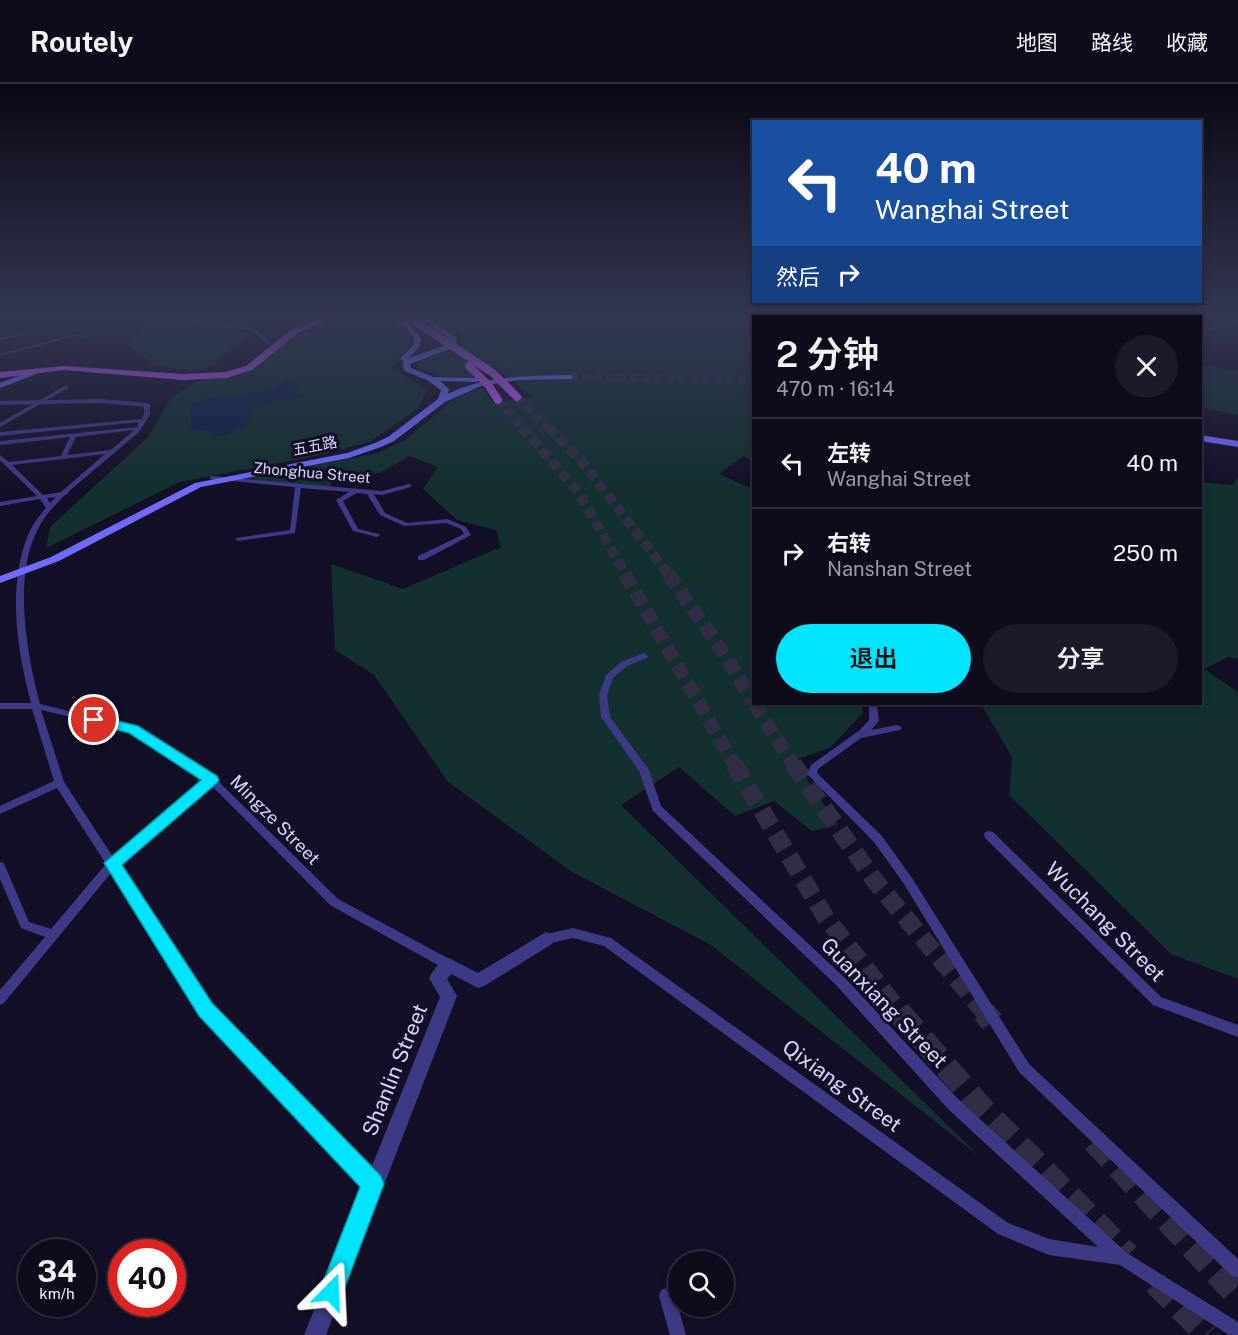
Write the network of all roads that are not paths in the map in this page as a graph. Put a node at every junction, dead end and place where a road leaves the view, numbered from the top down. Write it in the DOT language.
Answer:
graph roads {
  1 [pos="30,373"];
  2 [pos="141,373"];
  3 [pos="231,373"];
  4 [pos="409,373"];
  5 [pos="416,373"];
  6 [pos="476,373"];
  7 [pos="493,373"];
  8 [pos="513,373"];
  9 [pos="570,377"];
  10 [pos="430,381"];
  11 [pos="472,383"];
  12 [pos="0,386"];
  13 [pos="66,387"];
  14 [pos="445,387"];
  15 [pos="517,397"];
  16 [pos="439,398"];
  17 [pos="498,400"];
  18 [pos="41,402"];
  19 [pos="0,403"];
  20 [pos="147,405"];
  21 [pos="144,420"];
  22 [pos="0,425"];
  23 [pos="139,428"];
  24 [pos="0,434"];
  25 [pos="74,434"];
  26 [pos="1202,437"];
  27 [pos="0,443"];
  28 [pos="1238,443"];
  29 [pos="114,451"];
  30 [pos="0,457"];
  31 [pos="63,457"];
  32 [pos="7,464"];
  33 [pos="212,477"];
  34 [pos="223,479"];
  35 [pos="298,486"];
  36 [pos="410,486"];
  37 [pos="356,491"];
  38 [pos="369,492"];
  39 [pos="66,493"];
  40 [pos="42,497"];
  41 [pos="0,504"];
  42 [pos="50,508"];
  43 [pos="376,535"];
  44 [pos="238,539"];
  45 [pos="421,558"];
  46 [pos="38,564"];
  47 [pos="22,573"];
  48 [pos="0,579"];
  49 [pos="644,656"];
  50 [pos="873,705"];
  51 [pos="0,706"];
  52 [pos="36,706"];
  53 [pos="897,728"];
  54 [pos="857,736"];
  55 [pos="212,780"];
  56 [pos="59,783"];
  57 [pos="0,810"];
  58 [pos="989,835"];
  59 [pos="112,863"];
  60 [pos="0,866"];
  61 [pos="52,934"];
  62 [pos="546,939"];
  63 [pos="449,965"];
  64 [pos="0,999"];
  65 [pos="1238,1031"];
  66 [pos="373,1184"];
  67 [pos="1122,1257"];
  68 [pos="1238,1270"];
  69 [pos="667,1296"];
  70 [pos="1238,1331"];
  71 [pos="315,1335"];
  72 [pos="678,1335"];
  1 -- 12 [label="main road"];
  2 -- 3 [label="main road"];
  4 -- 10 [label="main road"];
  5 -- 10 [label="main road"];
  6 -- 17 [label="main road, bridge"];
  7 -- 15 [label="main road, bridge"];
  8 -- 11 [label="main road"];
  9 -- 11 [label="main road"];
  10 -- 11 [label="main road"];
  10 -- 14 [label="main road"];
  10 -- 16 [label="main road"];
  11 -- 14 [label="main road"];
  11 -- 16 [label="main road"];
  13 -- 18 [label="street"];
  14 -- 16 [label="main road"];
  16 -- 33 [label="main road, 五五路"];
  16 -- 34 [label="main road, 五五路"];
  18 -- 19 [label="street"];
  18 -- 20 [label="street"];
  18 -- 22 [label="street"];
  20 -- 21 [label="street"];
  21 -- 23 [label="street"];
  21 -- 24 [label="street"];
  23 -- 25 [label="street"];
  23 -- 29 [label="street"];
  25 -- 27 [label="street"];
  25 -- 31 [label="street"];
  26 -- 28 [label="main road"];
  29 -- 31 [label="street"];
  29 -- 39 [label="street"];
  30 -- 32 [label="street"];
  31 -- 32 [label="street"];
  32 -- 40 [label="street"];
  33 -- 34 [label="street, Zhonghua Street"];
  33 -- 46 [label="main road, 五五路"];
  34 -- 35 [label="street, Zhonghua Street"];
  34 -- 46 [label="main road, 五五路"];
  35 -- 37 [label="street, Zhonghua Street"];
  35 -- 44 [label="street"];
  36 -- 38 [label="street, Zhonghua Street"];
  37 -- 38 [label="street, Zhonghua Street"];
  37 -- 43 [label="street"];
  38 -- 45 [label="street"];
  39 -- 40 [label="street"];
  39 -- 42 [label="street"];
  40 -- 41 [label="street"];
  40 -- 42 [label="street"];
  42 -- 47 [label="street"];
  46 -- 47 [label="main road, 五五路"];
  47 -- 48 [label="main road, 五五路"];
  47 -- 52 [label="street"];
  49 -- 67 [label="street, Guanxiang Street"];
  50 -- 54 [label="street"];
  51 -- 52 [label="street, Mingze Street"];
  52 -- 55 [label="street, Mingze Street"];
  52 -- 56 [label="street"];
  53 -- 54 [label="street"];
  54 -- 68 [label="street"];
  55 -- 59 [label="street"];
  55 -- 63 [label="street, Mingze Street"];
  56 -- 57 [label="street"];
  56 -- 59 [label="street"];
  58 -- 65 [label="street, Wuchang Street"];
  59 -- 61 [label="street"];
  59 -- 66 [label="street"];
  60 -- 61 [label="street"];
  61 -- 64 [label="street"];
  62 -- 63 [label="street"];
  62 -- 67 [label="street, Qixiang Street"];
  63 -- 66 [label="street, Shanlin Street"];
  66 -- 71 [label="street, Shanlin Street"];
  67 -- 70 [label="street, Guanxiang Street"];
  69 -- 72 [label="street"];
}
